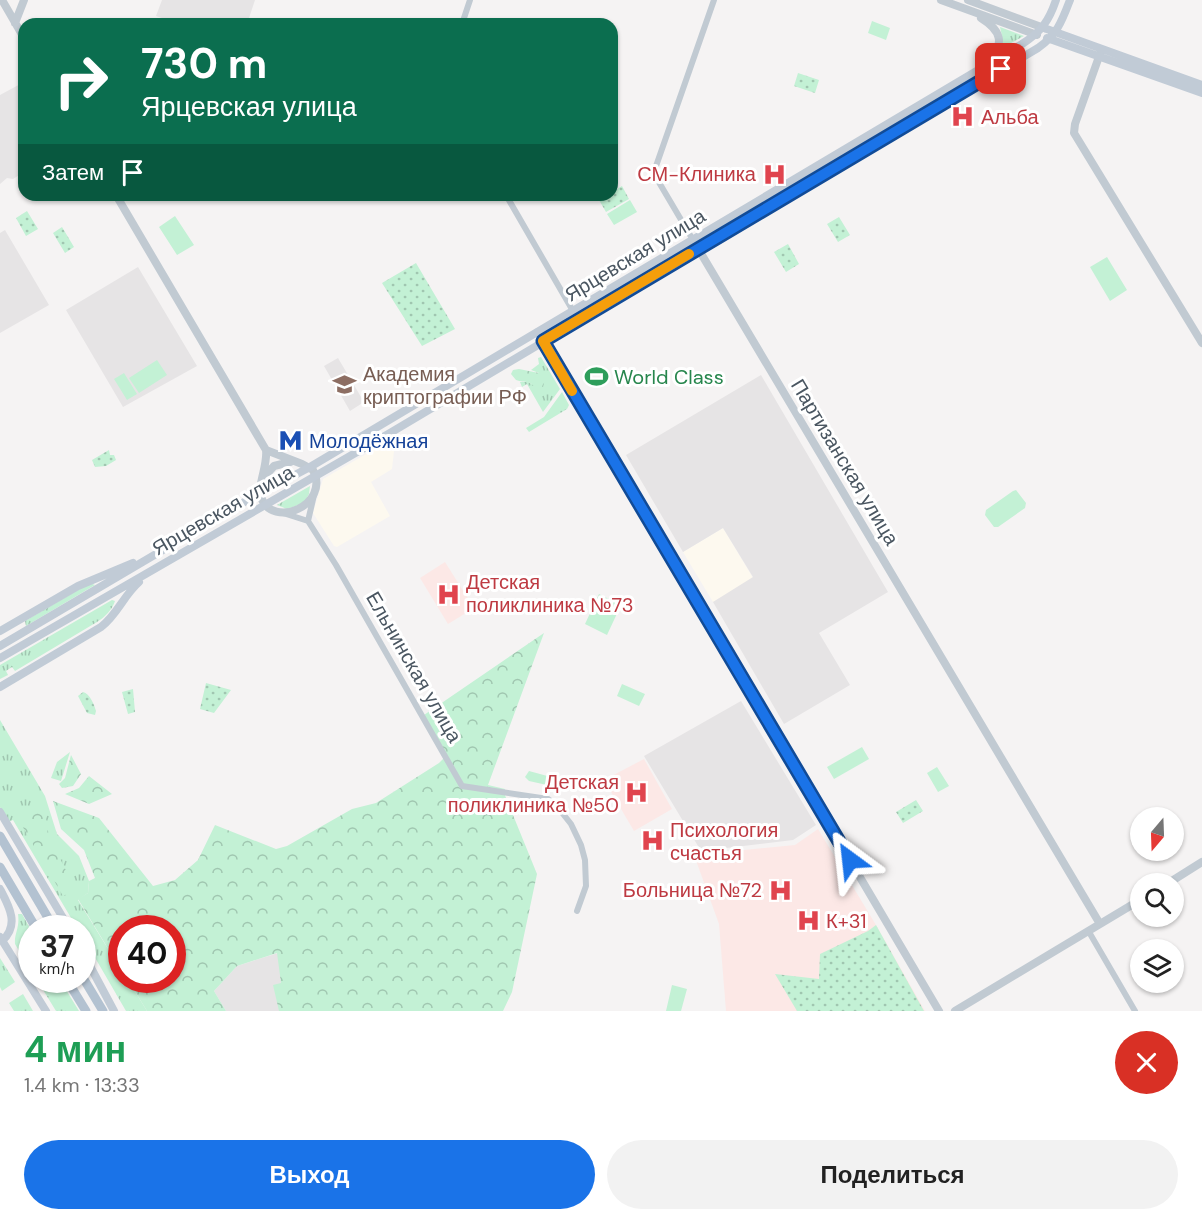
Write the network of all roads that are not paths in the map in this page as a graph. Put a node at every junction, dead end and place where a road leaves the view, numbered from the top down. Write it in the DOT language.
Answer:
graph roads {
  1 [pos="2,0"];
  2 [pos="24,0"];
  3 [pos="470,0"];
  4 [pos="714,0"];
  5 [pos="941,0"];
  6 [pos="968,0"];
  7 [pos="1056,0"];
  8 [pos="1070,0"];
  9 [pos="969,11"];
  10 [pos="464,18"];
  11 [pos="15,23"];
  12 [pos="18,28"];
  13 [pos="1044,28"];
  14 [pos="1037,35"];
  15 [pos="1053,36"];
  16 [pos="1100,53"];
  17 [pos="987,65"];
  18 [pos="1202,85"];
  19 [pos="1202,93"];
  20 [pos="120,201"];
  21 [pos="509,201"];
  22 [pos="693,240"];
  23 [pos="698,249"];
  24 [pos="573,311"];
  25 [pos="538,332"];
  26 [pos="543,341"];
  27 [pos="1202,343"];
  28 [pos="267,450"];
  29 [pos="294,462"];
  30 [pos="310,467"];
  31 [pos="316,476"];
  32 [pos="263,479"];
  33 [pos="260,492"];
  34 [pos="314,493"];
  35 [pos="266,506"];
  36 [pos="282,512"];
  37 [pos="308,521"];
  38 [pos="202,527"];
  39 [pos="208,539"];
  40 [pos="158,553"];
  41 [pos="157,568"];
  42 [pos="0,631"];
  43 [pos="0,646"];
  44 [pos="0,658"];
  45 [pos="0,687"];
  46 [pos="0,812"];
  47 [pos="0,836"];
  48 [pos="1202,862"];
  49 [pos="0,867"];
  50 [pos="1184,873"];
  51 [pos="0,889"];
  52 [pos="1130,906"];
  53 [pos="577,911"];
  54 [pos="28,915"];
  55 [pos="46,915"];
  56 [pos="61,915"];
  57 [pos="1100,924"];
  58 [pos="1089,932"];
  59 [pos="1,939"];
  60 [pos="96,976"];
  61 [pos="75,993"];
  62 [pos="92,993"];
  63 [pos="100,1007"];
  64 [pos="46,1011"];
  65 [pos="86,1011"];
  66 [pos="114,1011"];
  67 [pos="939,1011"];
  68 [pos="955,1011"];
  69 [pos="1135,1011"];
  1 -- 11 [label="street"];
  2 -- 11 [label="street"];
  3 -- 10 [label="street"];
  4 -- 22 [label="street, Партизанская улица"];
  5 -- 9 [label="street"];
  6 -- 13 [label="street"];
  7 -- 13 [label="main road"];
  8 -- 15 [label="main road"];
  9 -- 14 [label="street"];
  9 -- 17 [label="street"];
  11 -- 12 [label="street"];
  13 -- 14 [label="main road, Ярцевская улица"];
  13 -- 15 [label="main road"];
  14 -- 15 [label="main road"];
  14 -- 17 [label="main road, Ярцевская улица"];
  15 -- 16 [label="main road"];
  15 -- 23 [label="main road, Ярцевская улица"];
  16 -- 18 [label="main road"];
  16 -- 19 [label="main road"];
  16 -- 27 [label="street"];
  17 -- 22 [label="main road, Ярцевская улица"];
  20 -- 28 [label="street"];
  21 -- 24 [label="street"];
  22 -- 23 [label="street, Партизанская улица"];
  22 -- 24 [label="main road, Ярцевская улица"];
  23 -- 26 [label="main road, Ярцевская улица"];
  23 -- 57 [label="street, Партизанская улица"];
  24 -- 25 [label="main road, Ярцевская улица"];
  25 -- 26 [label="street"];
  25 -- 30 [label="main road, Ярцевская улица"];
  26 -- 31 [label="main road, Ярцевская улица"];
  26 -- 67 [label="street"];
  28 -- 29 [label="street"];
  28 -- 32 [label="street"];
  29 -- 30 [label="street"];
  29 -- 32 [label="street"];
  30 -- 31 [label="street"];
  30 -- 33 [label="main road, Ярцевская улица"];
  31 -- 34 [label="street"];
  31 -- 35 [label="main road, Ярцевская улица"];
  32 -- 33 [label="street"];
  33 -- 35 [label="street"];
  33 -- 38 [label="main road, Ярцевская улица"];
  34 -- 36 [label="street"];
  34 -- 37 [label="street"];
  35 -- 36 [label="street"];
  35 -- 39 [label="main road, Ярцевская улица"];
  36 -- 37 [label="street"];
  37 -- 53 [label="street, Ельнинская улица"];
  38 -- 39 [label="main road"];
  38 -- 40 [label="main road, Ярцевская улица"];
  39 -- 41 [label="main road, Ярцевская улица"];
  40 -- 42 [label="main road"];
  40 -- 43 [label="main road, Ярцевская улица"];
  41 -- 44 [label="main road, Ярцевская улица"];
  41 -- 45 [label="main road"];
  46 -- 56 [label="main road"];
  47 -- 55 [label="main road"];
  48 -- 50 [label="street"];
  49 -- 54 [label="main road"];
  51 -- 59 [label="main road"];
  52 -- 57 [label="street"];
  57 -- 58 [label="street"];
  58 -- 68 [label="street"];
  58 -- 69 [label="street"];
  59 -- 64 [label="main road"];
  60 -- 66 [label="main road"];
  61 -- 65 [label="main road"];
  62 -- 63 [label="main road"];
}
